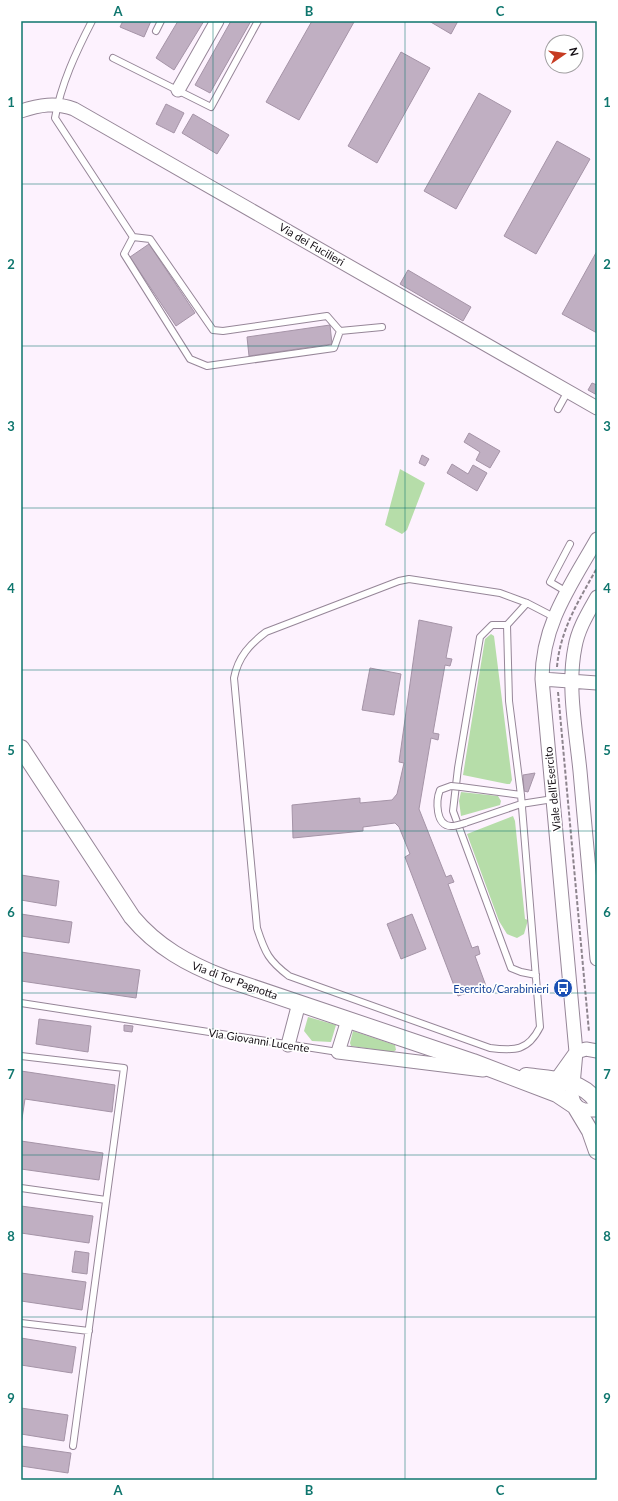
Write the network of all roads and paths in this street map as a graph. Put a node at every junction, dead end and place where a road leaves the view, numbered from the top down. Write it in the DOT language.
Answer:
graph roads {
  1 [pos="92,21"];
  2 [pos="161,21"];
  3 [pos="217,21"];
  4 [pos="258,21"];
  5 [pos="156,31"];
  6 [pos="113,58"];
  7 [pos="178,90"];
  8 [pos="57,104"];
  9 [pos="21,111"];
  10 [pos="133,237"];
  11 [pos="382,327"];
  12 [pos="340,331"];
  13 [pos="568,391"];
  14 [pos="597,408"];
  15 [pos="558,409"];
  16 [pos="597,539"];
  17 [pos="570,544"];
  18 [pos="567,592"];
  19 [pos="597,597"];
  20 [pos="527,604"];
  21 [pos="554,617"];
  22 [pos="507,626"];
  23 [pos="542,679"];
  24 [pos="573,681"];
  25 [pos="597,683"];
  26 [pos="558,692"];
  27 [pos="21,748"];
  28 [pos="521,795"];
  29 [pos="553,799"];
  30 [pos="522,804"];
  31 [pos="597,959"];
  32 [pos="536,975"];
  33 [pos="21,1003"];
  34 [pos="299,1003"];
  35 [pos="348,1020"];
  36 [pos="589,1032"];
  37 [pos="288,1045"];
  38 [pos="597,1050"];
  39 [pos="338,1052"];
  40 [pos="576,1052"];
  41 [pos="21,1056"];
  42 [pos="497,1071"];
  43 [pos="556,1080"];
  44 [pos="574,1084"];
  45 [pos="597,1102"];
  46 [pos="575,1106"];
  47 [pos="597,1110"];
  48 [pos="597,1151"];
  49 [pos="21,1188"];
  50 [pos="106,1200"];
  51 [pos="21,1323"];
  52 [pos="89,1331"];
  53 [pos="73,1446"];
  1 -- 8 [label="lane"];
  2 -- 5 [label="lane"];
  3 -- 7 [label="street"];
  4 -- 7 [label="lane"];
  6 -- 7 [label="lane"];
  8 -- 9 [label="street, Via dei Fucilieri"];
  8 -- 10 [label="lane"];
  8 -- 13 [label="street, Via dei Fucilieri"];
  10 -- 12 [label="lane"];
  10 -- 12 [label="lane"];
  11 -- 12 [label="lane"];
  13 -- 14 [label="street, Via dei Fucilieri"];
  13 -- 15 [label="lane"];
  16 -- 18 [label="street, Viale dell'Esercito"];
  17 -- 18 [label="lane"];
  18 -- 21 [label="street, Viale dell'Esercito"];
  19 -- 24 [label="street"];
  20 -- 21 [label="lane"];
  20 -- 22 [label="lane"];
  20 -- 32 [label="lane"];
  21 -- 23 [label="street, Viale dell'Esercito"];
  22 -- 28 [label="lane"];
  22 -- 32 [label="lane"];
  23 -- 24 [label="street"];
  23 -- 29 [label="street, Viale dell'Esercito"];
  24 -- 25 [label="street"];
  24 -- 31 [label="street"];
  26 -- 36 [label="path, Viale dell'Esercito"];
  27 -- 34 [label="street, Via di Tor Pagnotta"];
  28 -- 30 [label="lane"];
  28 -- 30 [label="lane, bridge"];
  29 -- 30 [label="lane"];
  29 -- 40 [label="street, Viale dell'Esercito"];
  30 -- 32 [label="lane"];
  33 -- 37 [label="lane, Via Giovanni Lucente"];
  34 -- 35 [label="street, Via di Tor Pagnotta"];
  34 -- 37 [label="street"];
  35 -- 39 [label="street"];
  35 -- 42 [label="street, Via di Tor Pagnotta"];
  37 -- 39 [label="lane, Via Giovanni Lucente"];
  38 -- 40 [label="street"];
  39 -- 42 [label="street, Via Giovanni Lucente"];
  40 -- 43 [label="street"];
  40 -- 44 [label="street, Viale dell'Esercito"];
  41 -- 50 [label="lane"];
  42 -- 43 [label="street, Via di Tor Pagnotta"];
  42 -- 46 [label="street, Via di Tor Pagnotta"];
  43 -- 44 [label="street, Via di Tor Pagnotta"];
  44 -- 45 [label="street, Via di Tor Pagnotta"];
  44 -- 46 [label="street, Viale dell'Esercito"];
  46 -- 47 [label="street"];
  46 -- 48 [label="street, Via di Tor Pagnotta"];
  49 -- 50 [label="lane"];
  50 -- 52 [label="lane"];
  51 -- 52 [label="lane"];
  52 -- 53 [label="lane"];
}
